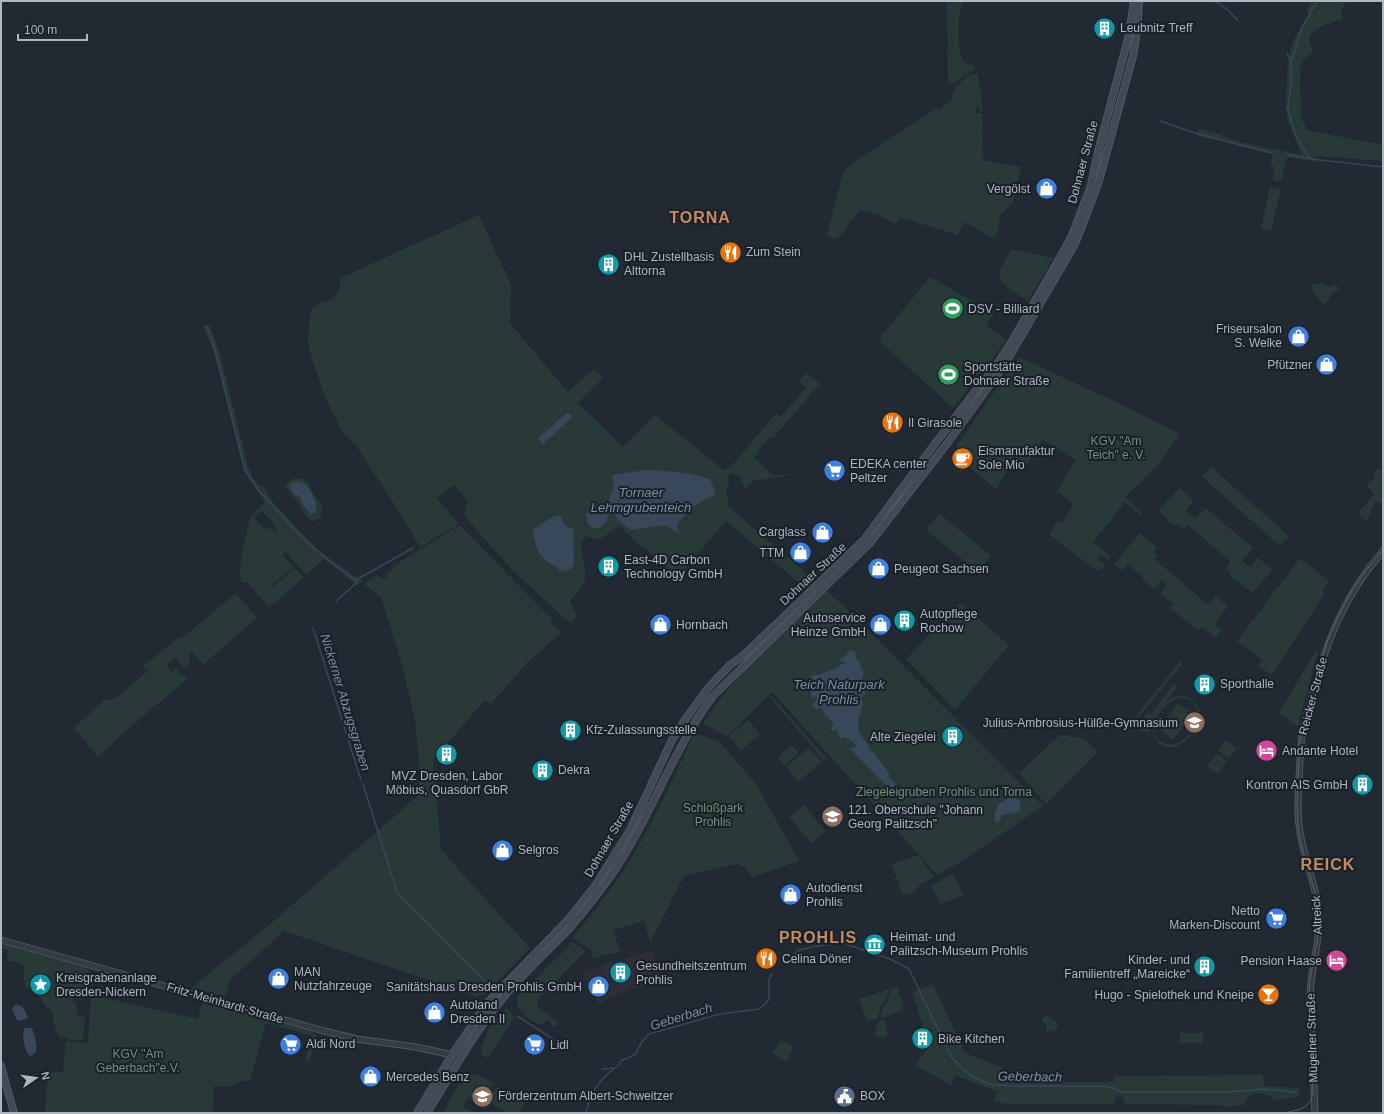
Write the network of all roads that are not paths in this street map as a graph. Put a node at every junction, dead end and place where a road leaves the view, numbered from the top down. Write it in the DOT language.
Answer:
graph roads {
  1 [pos="1134,1"];
  2 [pos="1139,1"];
  3 [pos="1383,551"];
  4 [pos="1305,856"];
  5 [pos="1,940"];
  6 [pos="1311,976"];
  7 [pos="452,1055"];
  8 [pos="1,1066"];
  9 [pos="14,1113"];
  10 [pos="418,1113"];
  11 [pos="427,1113"];
  12 [pos="1315,1113"];
  1 -- 7 [label="main road, Dohnaer Straße"];
  2 -- 11 [label="main road, Dohnaer Straße"];
  3 -- 4 [label="street, Reicker Straße"];
  4 -- 6 [label="street, Altreick"];
  5 -- 7 [label="street, Fritz-Meinhardt-Straße"];
  6 -- 12 [label="street, Mügelner Straße"];
  7 -- 10 [label="main road, Dohnaer Straße"];
  8 -- 9 [label="main road"];
}
